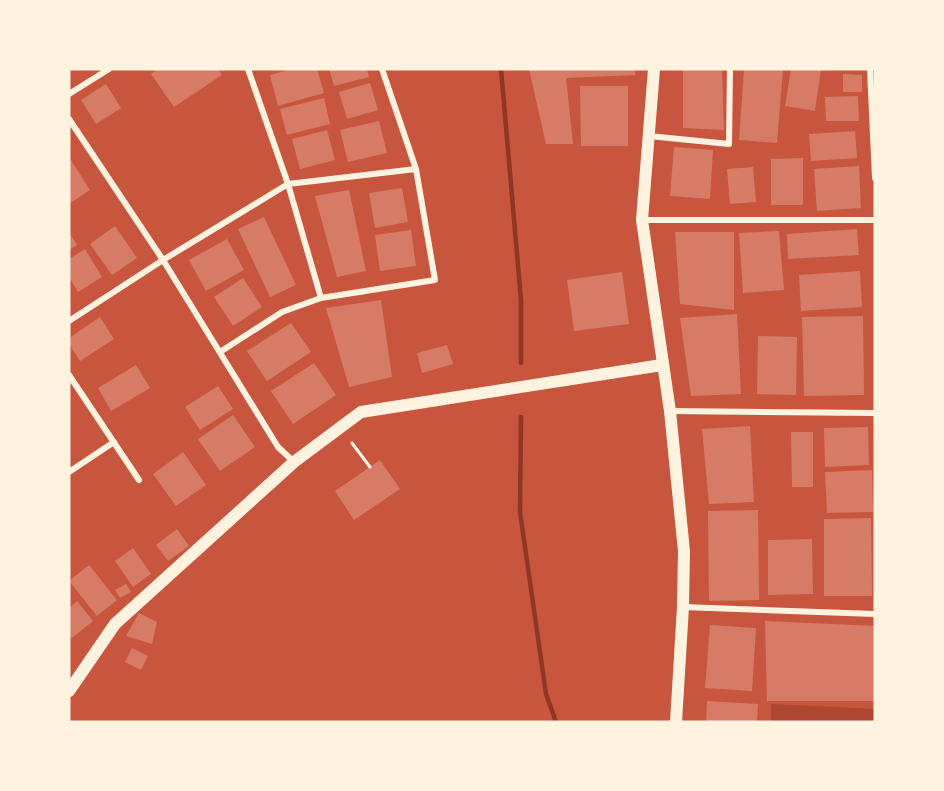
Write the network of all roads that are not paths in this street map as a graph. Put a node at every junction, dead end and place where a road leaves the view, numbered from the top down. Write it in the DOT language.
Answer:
graph roads {
  1 [pos="109,69"];
  2 [pos="248,69"];
  3 [pos="382,69"];
  4 [pos="654,69"];
  5 [pos="730,69"];
  6 [pos="870,69"];
  7 [pos="69,94"];
  8 [pos="69,119"];
  9 [pos="648,136"];
  10 [pos="416,169"];
  11 [pos="875,178"];
  12 [pos="288,184"];
  13 [pos="642,220"];
  14 [pos="875,220"];
  15 [pos="163,260"];
  16 [pos="321,298"];
  17 [pos="69,321"];
  18 [pos="220,351"];
  19 [pos="662,365"];
  20 [pos="69,375"];
  21 [pos="670,411"];
  22 [pos="875,413"];
  23 [pos="114,442"];
  24 [pos="294,462"];
  25 [pos="69,472"];
  26 [pos="140,480"];
  27 [pos="683,607"];
  28 [pos="875,614"];
  29 [pos="69,691"];
  30 [pos="676,722"];
  1 -- 7 [label="street"];
  2 -- 12 [label="street"];
  3 -- 10 [label="street"];
  4 -- 9 [label="main road"];
  5 -- 9 [label="street"];
  6 -- 11 [label="street"];
  8 -- 15 [label="street"];
  9 -- 13 [label="main road"];
  10 -- 12 [label="street"];
  10 -- 16 [label="street"];
  12 -- 15 [label="street"];
  12 -- 16 [label="street"];
  13 -- 14 [label="street"];
  13 -- 19 [label="main road"];
  15 -- 17 [label="street"];
  15 -- 18 [label="street"];
  16 -- 18 [label="street"];
  18 -- 24 [label="street"];
  19 -- 21 [label="main road"];
  19 -- 24 [label="main road"];
  20 -- 23 [label="street"];
  21 -- 22 [label="street"];
  21 -- 27 [label="main road"];
  23 -- 25 [label="street"];
  23 -- 26 [label="street"];
  24 -- 29 [label="main road"];
  27 -- 28 [label="street"];
  27 -- 30 [label="main road"];
}
